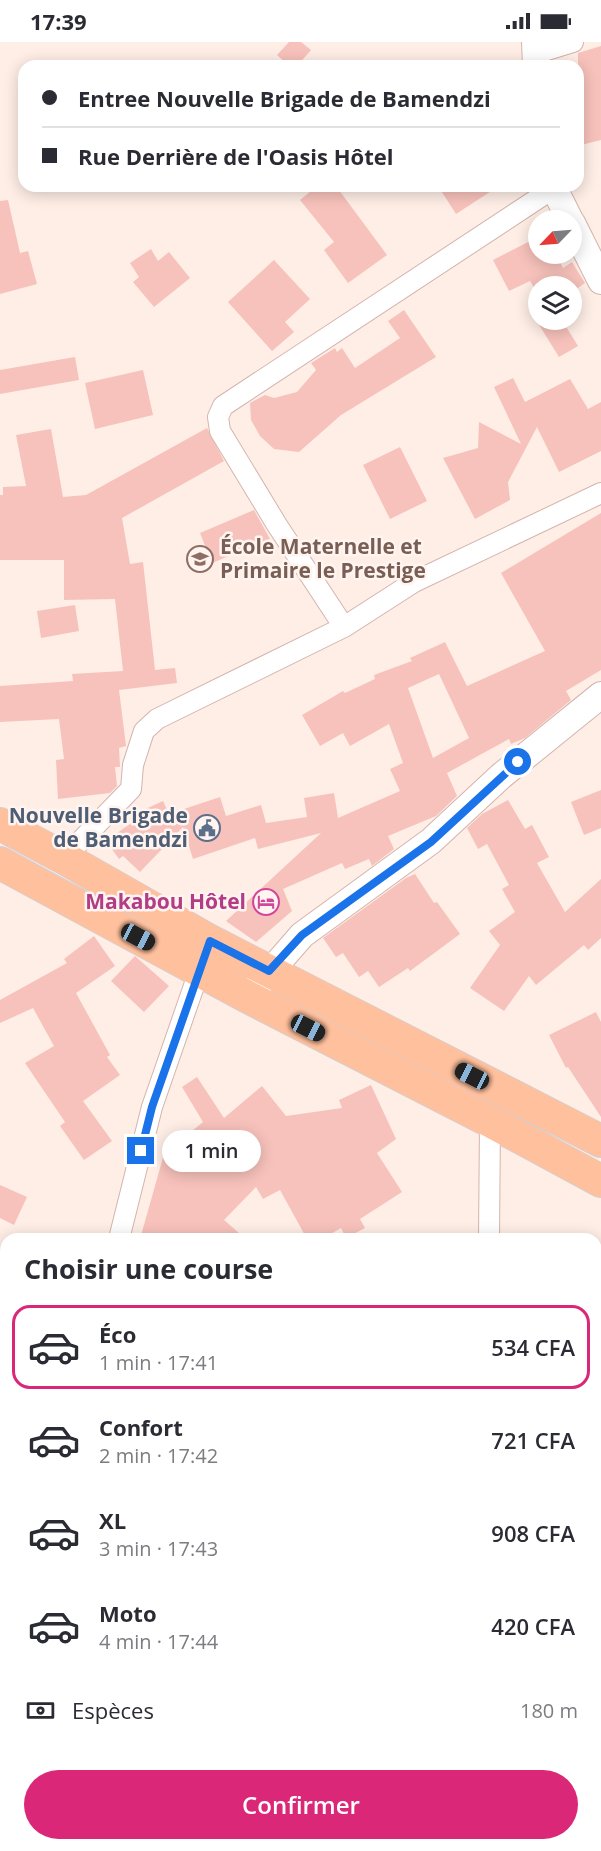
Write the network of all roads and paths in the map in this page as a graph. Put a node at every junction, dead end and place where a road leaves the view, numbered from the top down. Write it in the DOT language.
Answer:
graph roads {
  1 [pos="573,42"];
  2 [pos="535,54"];
  3 [pos="546,192"];
  4 [pos="556,192"];
  5 [pos="565,210"];
  6 [pos="582,244"];
  7 [pos="601,281"];
  8 [pos="601,493"];
  9 [pos="344,627"];
  10 [pos="601,695"];
  11 [pos="0,824"];
  12 [pos="64,858"];
  13 [pos="0,863"];
  14 [pos="210,941"];
  15 [pos="200,970"];
  16 [pos="269,971"];
  17 [pos="248,997"];
  18 [pos="490,1120"];
  19 [pos="601,1141"];
  20 [pos="601,1181"];
  21 [pos="120,1233"];
  22 [pos="489,1233"];
  1 -- 2 [label="street"];
  3 -- 9 [label="street"];
  4 -- 5 [label="street"];
  6 -- 7 [label="street"];
  8 -- 9 [label="street"];
  9 -- 12 [label="street"];
  10 -- 16 [label="street"];
  11 -- 12 [label="main road"];
  12 -- 14 [label="main road"];
  13 -- 15 [label="main road"];
  14 -- 15 [label="street"];
  14 -- 16 [label="main road"];
  15 -- 17 [label="main road"];
  15 -- 21 [label="street"];
  16 -- 17 [label="street"];
  16 -- 19 [label="main road"];
  17 -- 18 [label="main road"];
  18 -- 20 [label="main road"];
  18 -- 22 [label="street"];
}
